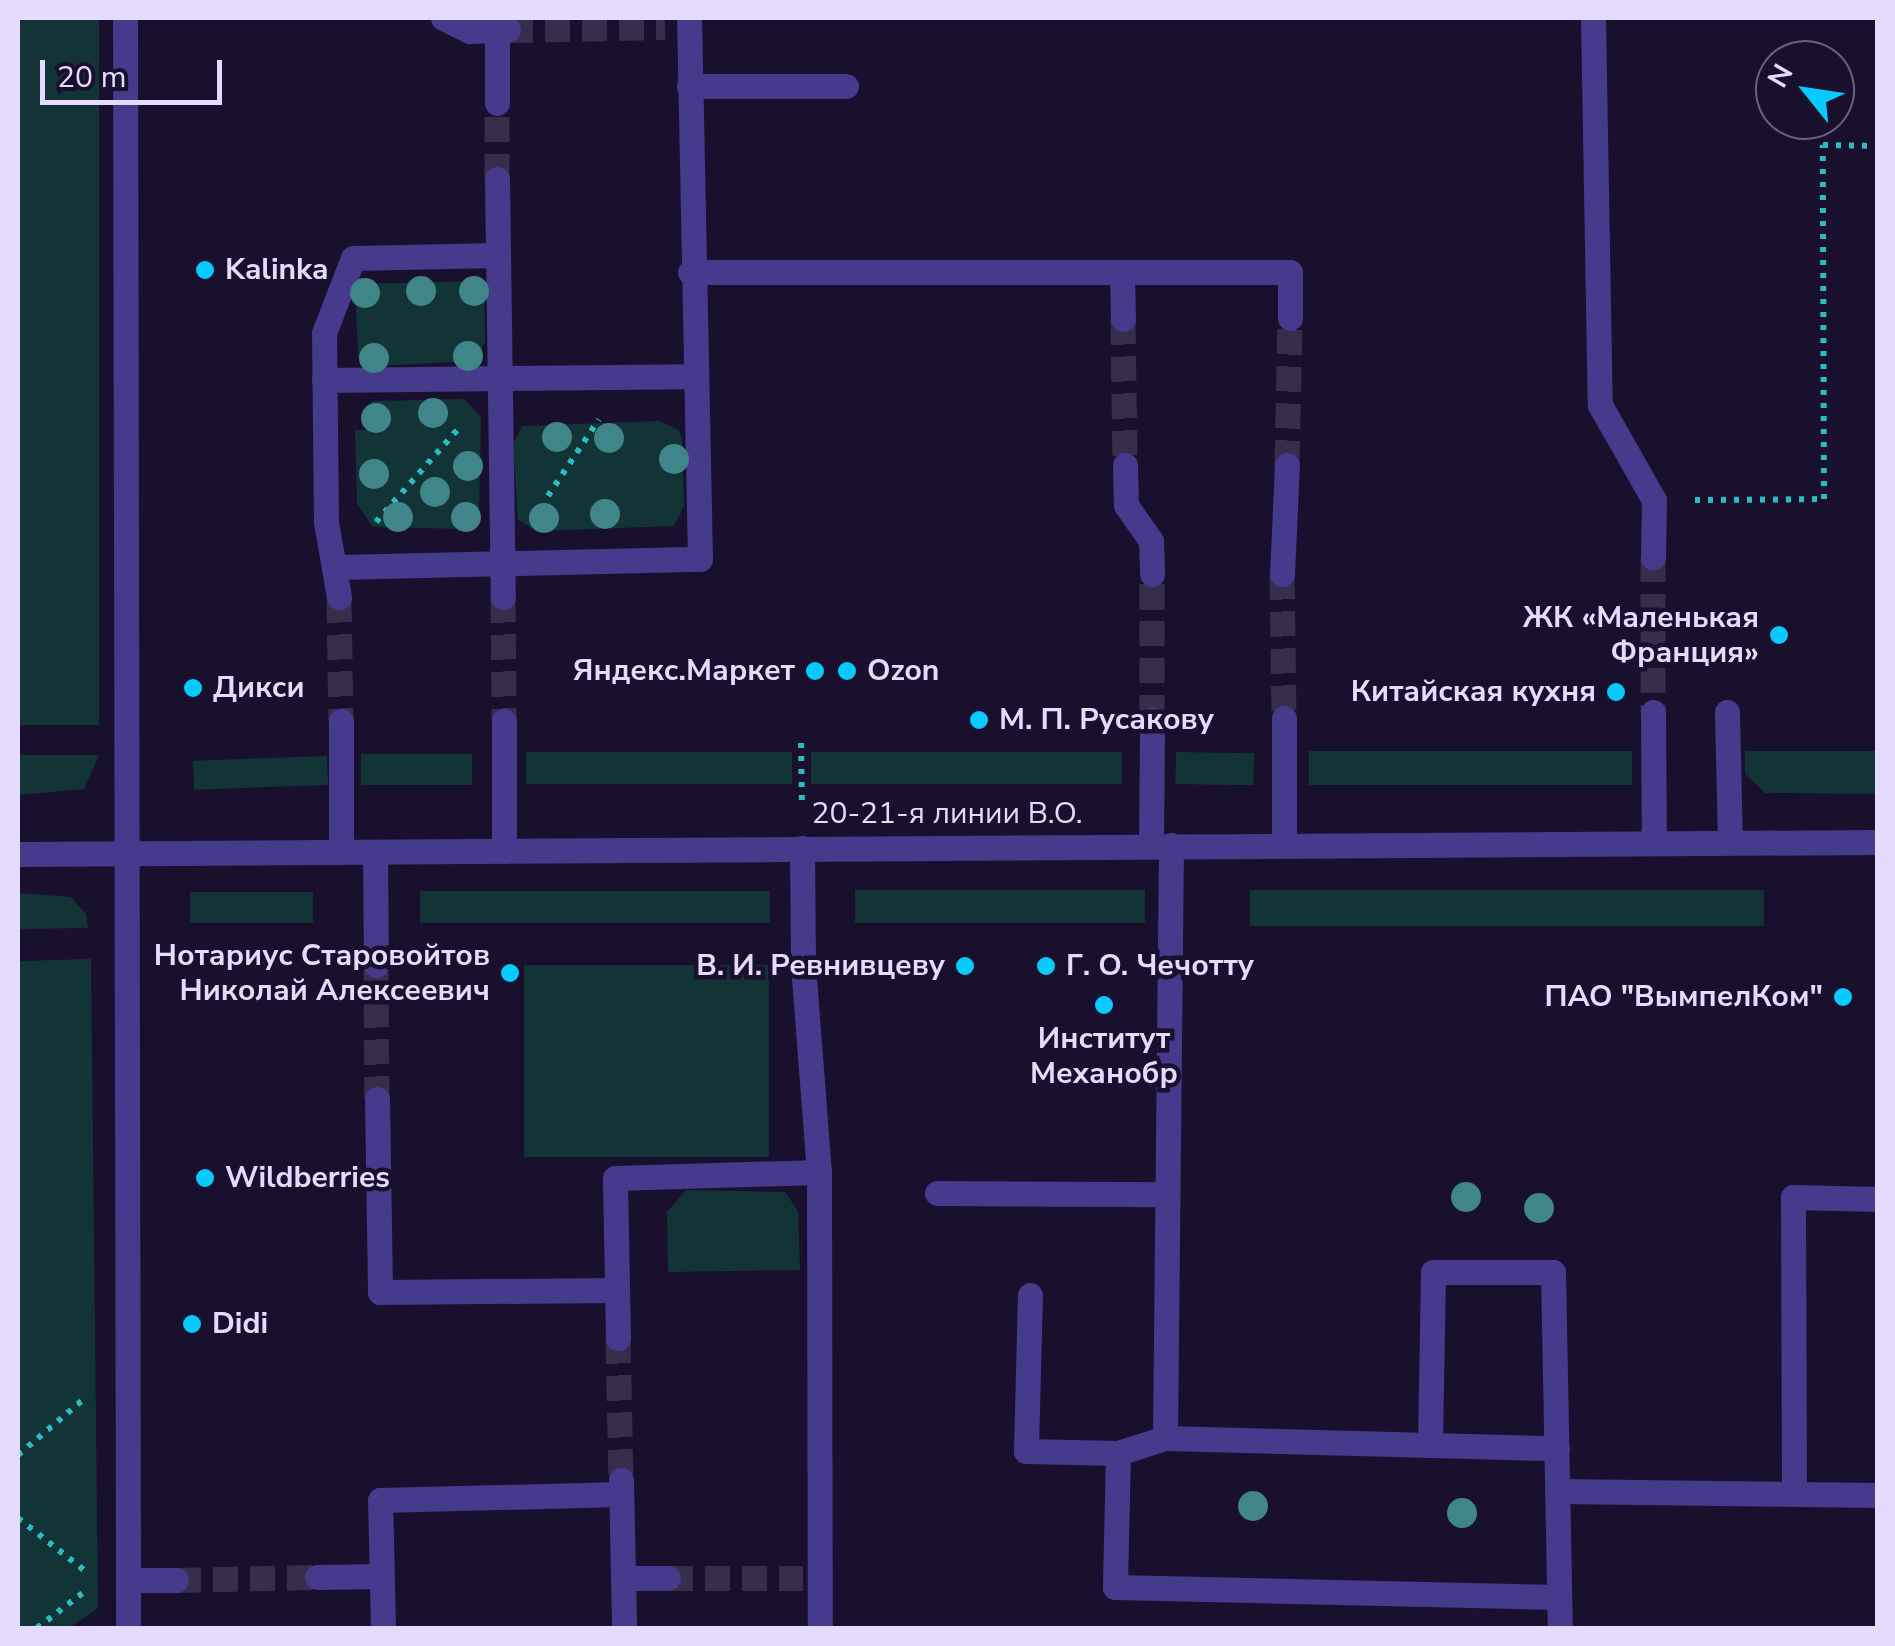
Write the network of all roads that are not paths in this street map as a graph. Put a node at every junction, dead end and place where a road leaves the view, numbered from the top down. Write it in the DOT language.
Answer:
graph roads {
  1 [pos="124,18"];
  2 [pos="443,18"];
  3 [pos="1593,18"];
  4 [pos="681,24"];
  5 [pos="501,26"];
  6 [pos="689,86"];
  7 [pos="846,86"];
  8 [pos="497,104"];
  9 [pos="497,178"];
  10 [pos="498,255"];
  11 [pos="690,272"];
  12 [pos="1122,275"];
  13 [pos="1290,318"];
  14 [pos="1123,319"];
  15 [pos="692,376"];
  16 [pos="324,380"];
  17 [pos="500,380"];
  18 [pos="1125,465"];
  19 [pos="1287,465"];
  20 [pos="1653,557"];
  21 [pos="502,564"];
  22 [pos="338,567"];
  23 [pos="1152,574"];
  24 [pos="1282,574"];
  25 [pos="339,597"];
  26 [pos="503,597"];
  27 [pos="1653,712"];
  28 [pos="1727,712"];
  29 [pos="1284,718"];
  30 [pos="1152,720"];
  31 [pos="504,721"];
  32 [pos="341,722"];
  33 [pos="1654,842"];
  34 [pos="1730,842"];
  35 [pos="1878,842"];
  36 [pos="1284,844"];
  37 [pos="1161,845"];
  38 [pos="802,848"];
  39 [pos="504,851"];
  40 [pos="342,852"];
  41 [pos="375,853"];
  42 [pos="18,854"];
  43 [pos="127,854"];
  44 [pos="376,965"];
  45 [pos="377,1099"];
  46 [pos="819,1172"];
  47 [pos="937,1193"];
  48 [pos="1166,1194"];
  49 [pos="1878,1199"];
  50 [pos="617,1290"];
  51 [pos="1030,1295"];
  52 [pos="618,1338"];
  53 [pos="1165,1438"];
  54 [pos="1430,1444"];
  55 [pos="1556,1448"];
  56 [pos="1118,1452"];
  57 [pos="1557,1491"];
  58 [pos="1794,1494"];
  59 [pos="1878,1495"];
  60 [pos="382,1576"];
  61 [pos="317,1577"];
  62 [pos="623,1578"];
  63 [pos="668,1578"];
  64 [pos="128,1580"];
  65 [pos="176,1580"];
  66 [pos="1560,1596"];
  67 [pos="128,1628"];
  68 [pos="383,1628"];
  69 [pos="624,1628"];
  70 [pos="820,1628"];
  71 [pos="1560,1628"];
  1 -- 43 [label="street"];
  2 -- 5 [label="street"];
  3 -- 20 [label="street"];
  4 -- 6 [label="street"];
  5 -- 8 [label="street"];
  6 -- 7 [label="street"];
  6 -- 11 [label="street"];
  9 -- 10 [label="street"];
  10 -- 16 [label="street"];
  10 -- 17 [label="street"];
  11 -- 12 [label="street"];
  11 -- 15 [label="street"];
  12 -- 13 [label="street"];
  12 -- 14 [label="street"];
  15 -- 17 [label="street"];
  15 -- 21 [label="street"];
  16 -- 17 [label="street"];
  16 -- 22 [label="street"];
  17 -- 21 [label="street"];
  18 -- 23 [label="street"];
  19 -- 24 [label="street"];
  21 -- 22 [label="street"];
  21 -- 26 [label="street"];
  22 -- 25 [label="street"];
  27 -- 33 [label="street"];
  28 -- 34 [label="street"];
  29 -- 36 [label="street"];
  30 -- 37 [label="street"];
  31 -- 39 [label="street"];
  32 -- 40 [label="street"];
  33 -- 34 [label="street, 20-21-я линии В.О."];
  33 -- 36 [label="street, 20-21-я линии В.О."];
  34 -- 35 [label="street, 20-21-я линии В.О."];
  36 -- 37 [label="street, 20-21-я линии В.О."];
  37 -- 38 [label="street, 20-21-я линии В.О."];
  37 -- 48 [label="street"];
  38 -- 39 [label="street, 20-21-я линии В.О."];
  38 -- 46 [label="street"];
  39 -- 41 [label="street, 20-21-я линии В.О."];
  40 -- 41 [label="street, 20-21-я линии В.О."];
  40 -- 43 [label="street, 20-21-я линии В.О."];
  41 -- 44 [label="street"];
  42 -- 43 [label="street, 20-21-я линии В.О."];
  43 -- 64 [label="street"];
  45 -- 50 [label="street"];
  46 -- 50 [label="street"];
  46 -- 70 [label="street"];
  47 -- 48 [label="street"];
  48 -- 53 [label="street"];
  49 -- 58 [label="street"];
  50 -- 52 [label="street"];
  51 -- 56 [label="street"];
  53 -- 54 [label="street"];
  53 -- 56 [label="street"];
  54 -- 55 [label="street"];
  54 -- 55 [label="street"];
  55 -- 57 [label="street"];
  56 -- 66 [label="street"];
  57 -- 58 [label="street"];
  57 -- 66 [label="street"];
  58 -- 59 [label="street"];
  60 -- 61 [label="street"];
  60 -- 62 [label="street"];
  60 -- 68 [label="street"];
  62 -- 63 [label="street"];
  62 -- 69 [label="street"];
  64 -- 65 [label="street"];
  64 -- 67 [label="street"];
  66 -- 71 [label="street"];
}
